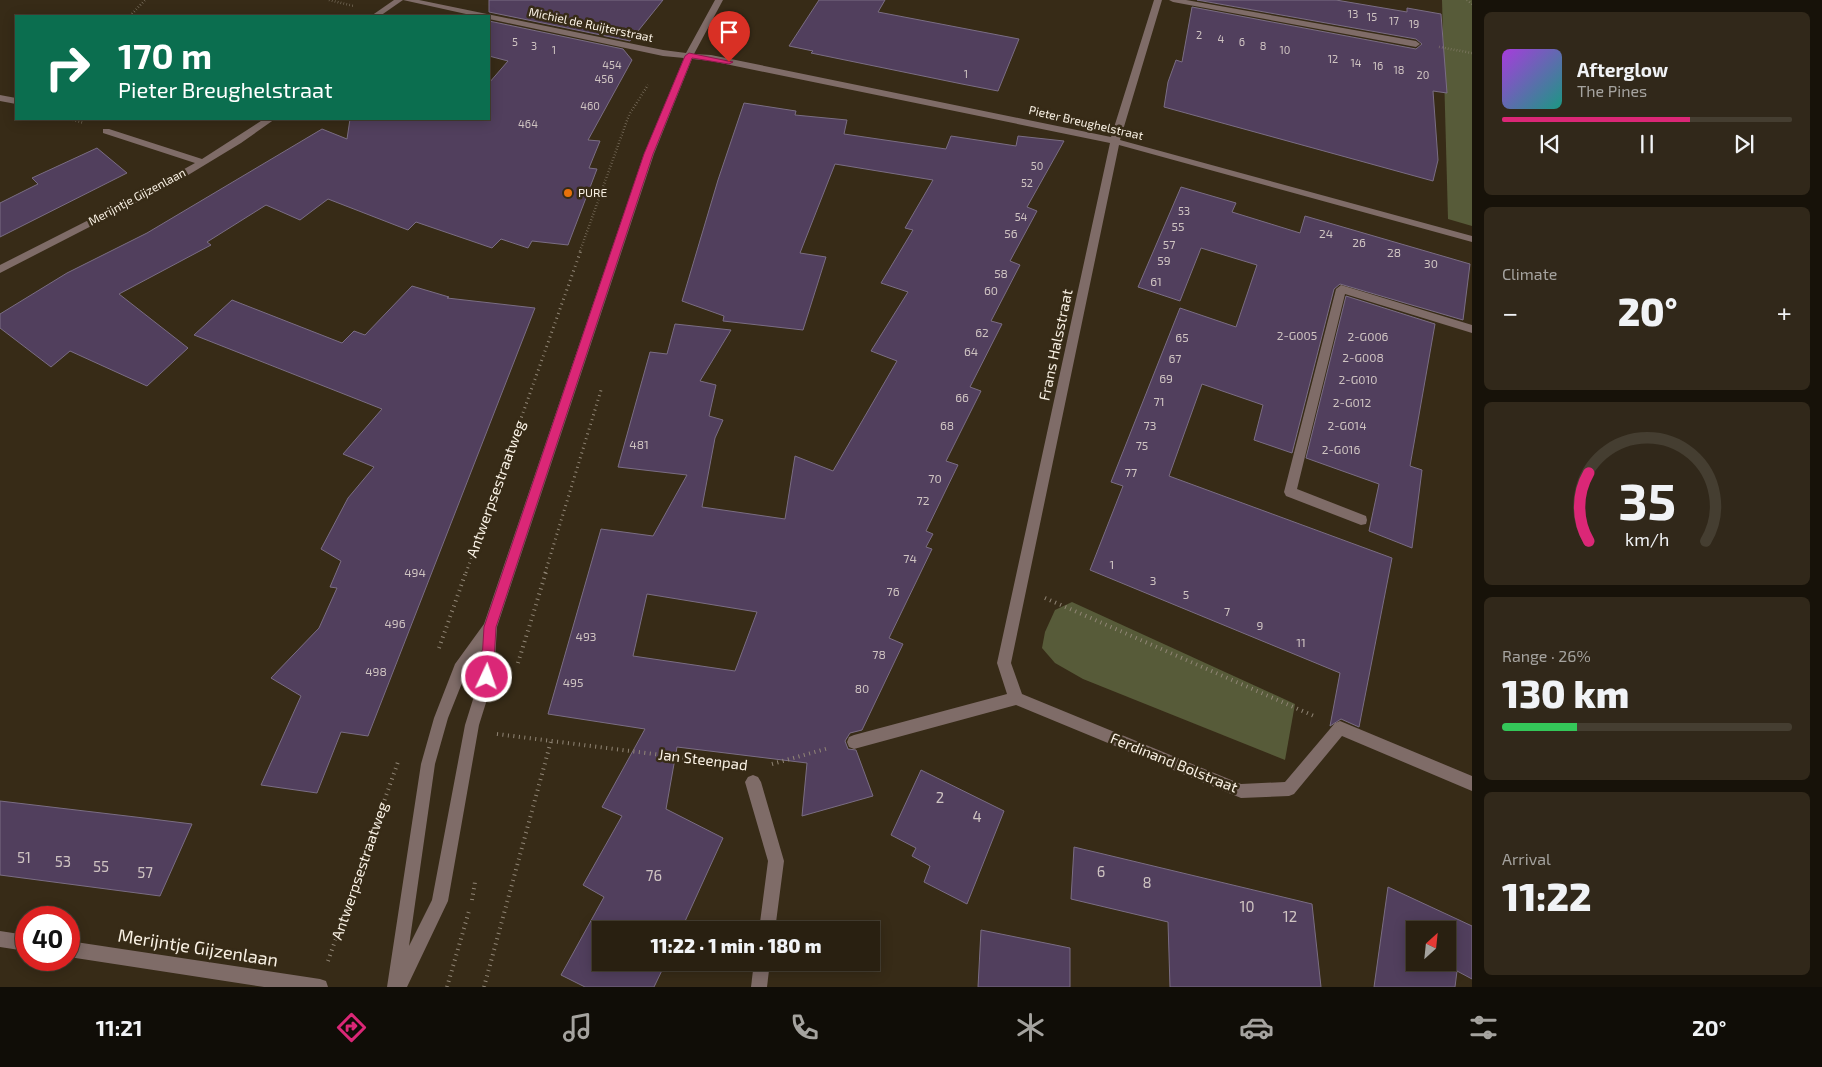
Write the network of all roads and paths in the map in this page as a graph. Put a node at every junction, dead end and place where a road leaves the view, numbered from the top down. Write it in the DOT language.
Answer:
graph roads {
  1 [pos="145,0"];
  2 [pos="399,0"];
  3 [pos="407,0"];
  4 [pos="719,0"];
  5 [pos="1158,0"];
  6 [pos="1173,0"];
  7 [pos="1467,0"];
  8 [pos="1472,4"];
  9 [pos="131,15"];
  10 [pos="376,15"];
  11 [pos="478,15"];
  12 [pos="490,18"];
  13 [pos="1416,44"];
  14 [pos="663,53"];
  15 [pos="1472,53"];
  16 [pos="689,56"];
  17 [pos="0,98"];
  18 [pos="15,102"];
  19 [pos="269,120"];
  20 [pos="106,131"];
  21 [pos="1115,141"];
  22 [pos="202,162"];
  23 [pos="1472,239"];
  24 [pos="0,269"];
  25 [pos="1472,329"];
  26 [pos="602,385"];
  27 [pos="1361,520"];
  28 [pos="1020,586"];
  29 [pos="490,627"];
  30 [pos="438,651"];
  31 [pos="516,671"];
  32 [pos="1016,698"];
  33 [pos="497,725"];
  34 [pos="1340,728"];
  35 [pos="551,741"];
  36 [pos="854,742"];
  37 [pos="400,756"];
  38 [pos="739,765"];
  39 [pos="767,765"];
  40 [pos="753,782"];
  41 [pos="1472,784"];
  42 [pos="768,921"];
  43 [pos="0,940"];
  44 [pos="15,942"];
  45 [pos="80,952"];
  46 [pos="761,971"];
  47 [pos="320,987"];
  48 [pos="396,987"];
  49 [pos="484,987"];
  50 [pos="759,987"];
  1 -- 9 [label="path"];
  2 -- 10 [label="street"];
  3 -- 11 [label="street, Michiel de Ruijterstraat"];
  4 -- 16 [label="street"];
  5 -- 21 [label="street, Frans Halsstraat"];
  6 -- 13 [label="street"];
  7 -- 8 [label="path"];
  12 -- 14 [label="street, Michiel de Ruijterstraat"];
  13 -- 15 [label="path"];
  14 -- 16 [label="street, Michiel de Ruijterstraat"];
  14 -- 30 [label="path, Antwerpsestraatweg"];
  16 -- 21 [label="street, Pieter Breughelstraat"];
  16 -- 29 [label="street"];
  17 -- 18 [label="street"];
  19 -- 22 [label="street, Merijntje Gijzenlaan"];
  20 -- 22 [label="street"];
  21 -- 23 [label="street, Pieter Breughelstraat"];
  21 -- 28 [label="street, Frans Halsstraat"];
  22 -- 24 [label="street, Merijntje Gijzenlaan"];
  25 -- 27 [label="street"];
  26 -- 31 [label="path"];
  28 -- 32 [label="street, Frans Halsstraat"];
  28 -- 34 [label="path"];
  29 -- 48 [label="street"];
  29 -- 48 [label="street"];
  32 -- 34 [label="street, Ferdinand Bolstraat"];
  32 -- 36 [label="street"];
  33 -- 35 [label="path, Jan Steenpad"];
  34 -- 41 [label="street"];
  35 -- 38 [label="path, Jan Steenpad"];
  35 -- 49 [label="path"];
  36 -- 39 [label="path, Jan Steenpad"];
  37 -- 47 [label="path, Antwerpsestraatweg"];
  40 -- 42 [label="street"];
  43 -- 44 [label="street"];
  45 -- 47 [label="street, Merijntje Gijzenlaan"];
  46 -- 50 [label="street"];
}
